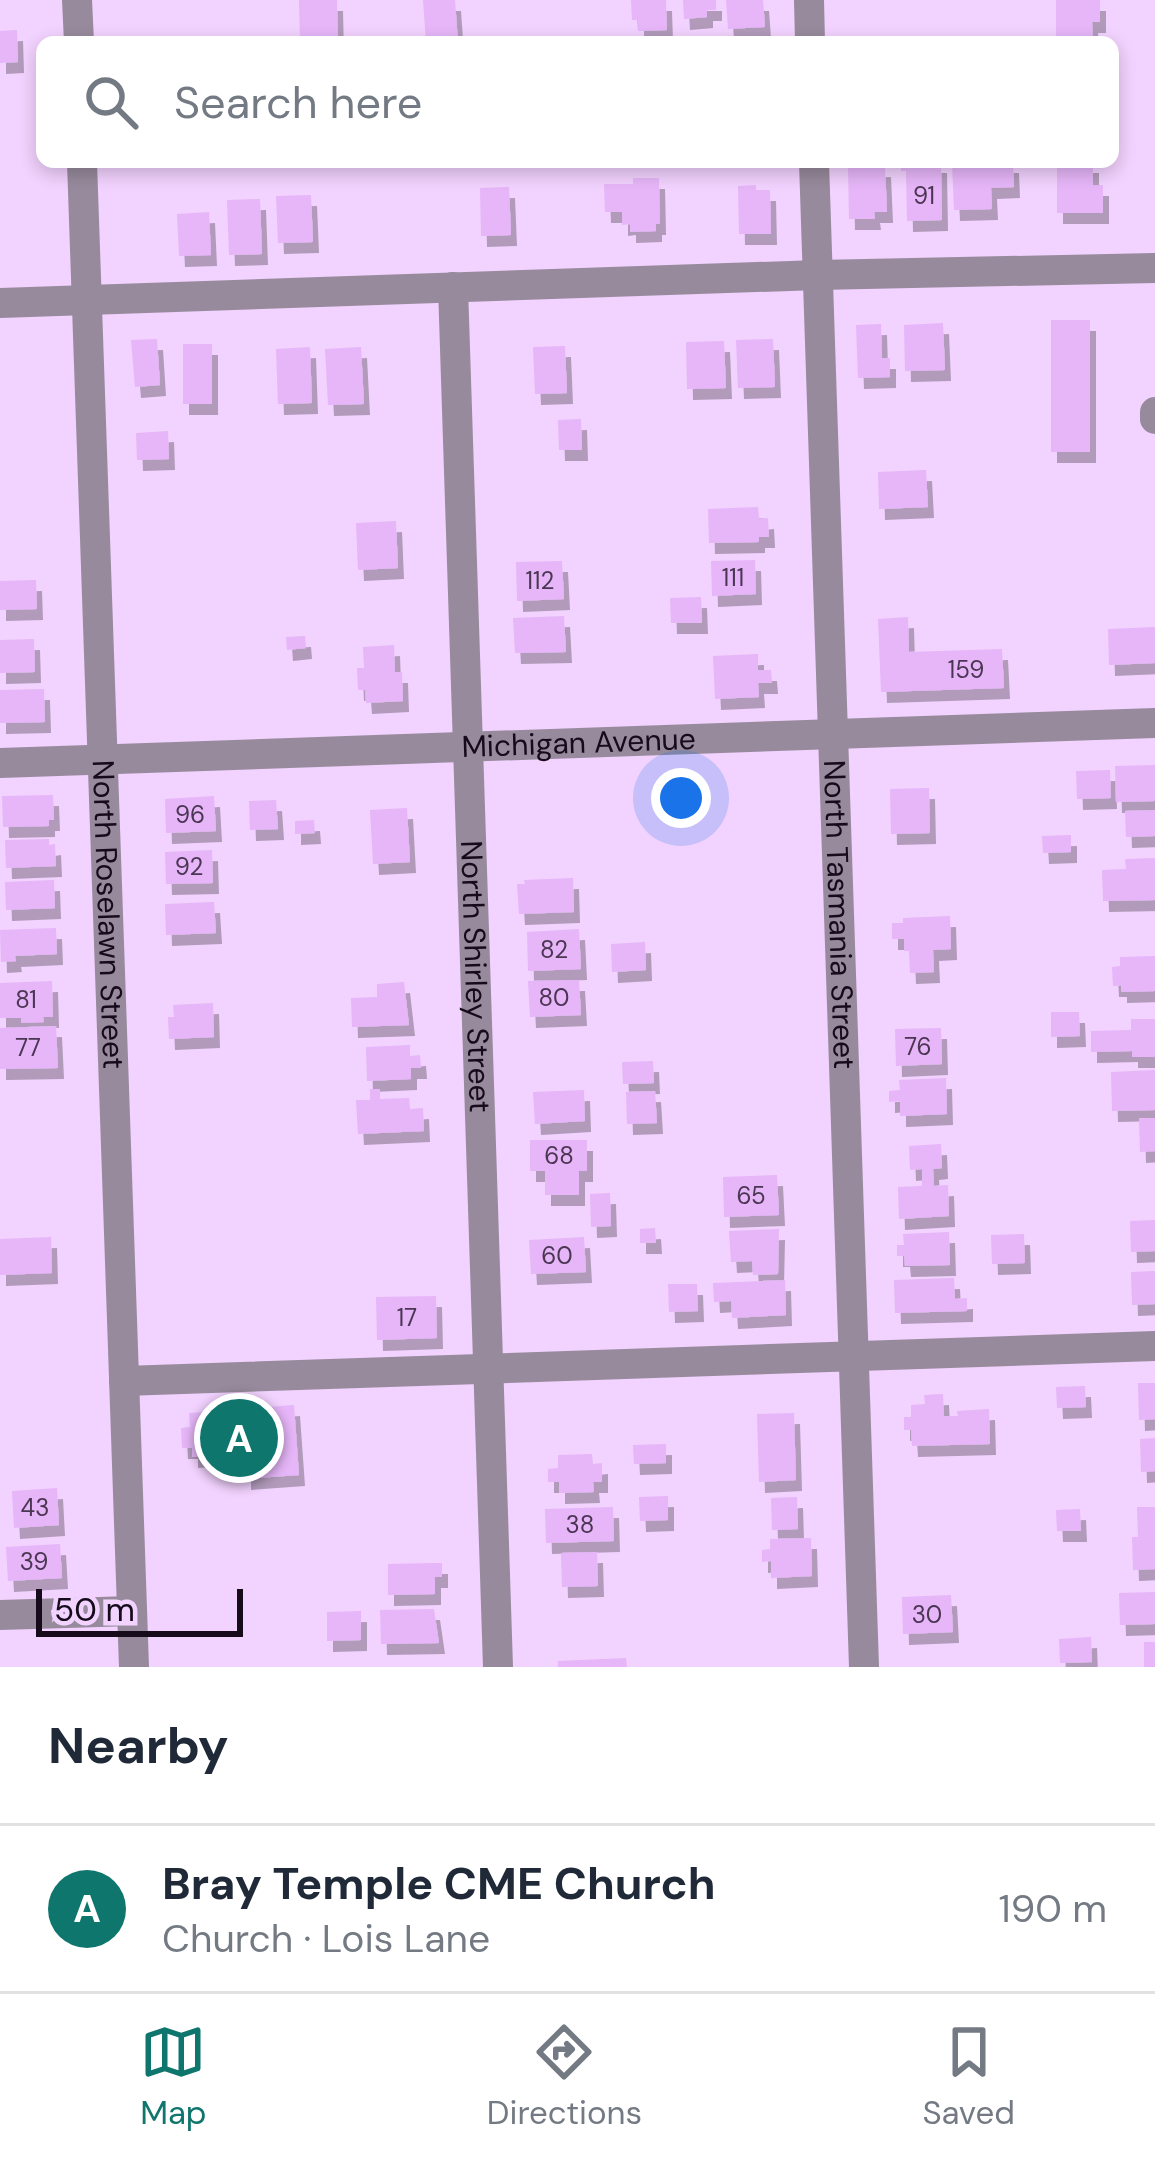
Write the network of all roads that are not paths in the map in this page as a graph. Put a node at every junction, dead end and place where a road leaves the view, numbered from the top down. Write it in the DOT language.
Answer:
graph roads {
  1 [pos="77,0"];
  2 [pos="808,0"];
  3 [pos="79,36"];
  4 [pos="810,36"];
  5 [pos="82,168"];
  6 [pos="814,168"];
  7 [pos="1155,268"];
  8 [pos="818,275"];
  9 [pos="453,287"];
  10 [pos="87,299"];
  11 [pos="0,303"];
  12 [pos="1155,723"];
  13 [pos="833,734"];
  14 [pos="467,746"];
  15 [pos="103,760"];
  16 [pos="0,763"];
  17 [pos="1155,1346"];
  18 [pos="854,1355"];
  19 [pos="488,1368"];
  20 [pos="124,1381"];
  21 [pos="132,1611"];
  22 [pos="0,1615"];
  23 [pos="134,1667"];
  24 [pos="499,1667"];
  25 [pos="865,1667"];
  1 -- 3 [label="street"];
  2 -- 4 [label="street"];
  5 -- 10 [label="street, North Roselawn Street"];
  6 -- 8 [label="street, North Tasmania Street"];
  7 -- 8 [label="street"];
  8 -- 9 [label="street"];
  8 -- 13 [label="street, North Tasmania Street"];
  9 -- 10 [label="street"];
  9 -- 14 [label="street, North Shirley Street"];
  10 -- 11 [label="street"];
  10 -- 15 [label="street, North Roselawn Street"];
  12 -- 13 [label="street, Michigan Avenue"];
  13 -- 14 [label="street, Michigan Avenue"];
  13 -- 18 [label="street, North Tasmania Street"];
  14 -- 15 [label="street, Michigan Avenue"];
  14 -- 19 [label="street, North Shirley Street"];
  15 -- 16 [label="street, Michigan Avenue"];
  15 -- 20 [label="street, North Roselawn Street"];
  17 -- 18 [label="street"];
  18 -- 19 [label="street"];
  18 -- 25 [label="street, North Tasmania Street"];
  19 -- 20 [label="street"];
  19 -- 24 [label="street, North Shirley Street"];
  20 -- 21 [label="street, North Roselawn Street"];
  21 -- 22 [label="street"];
  21 -- 23 [label="street, North Roselawn Street"];
}
